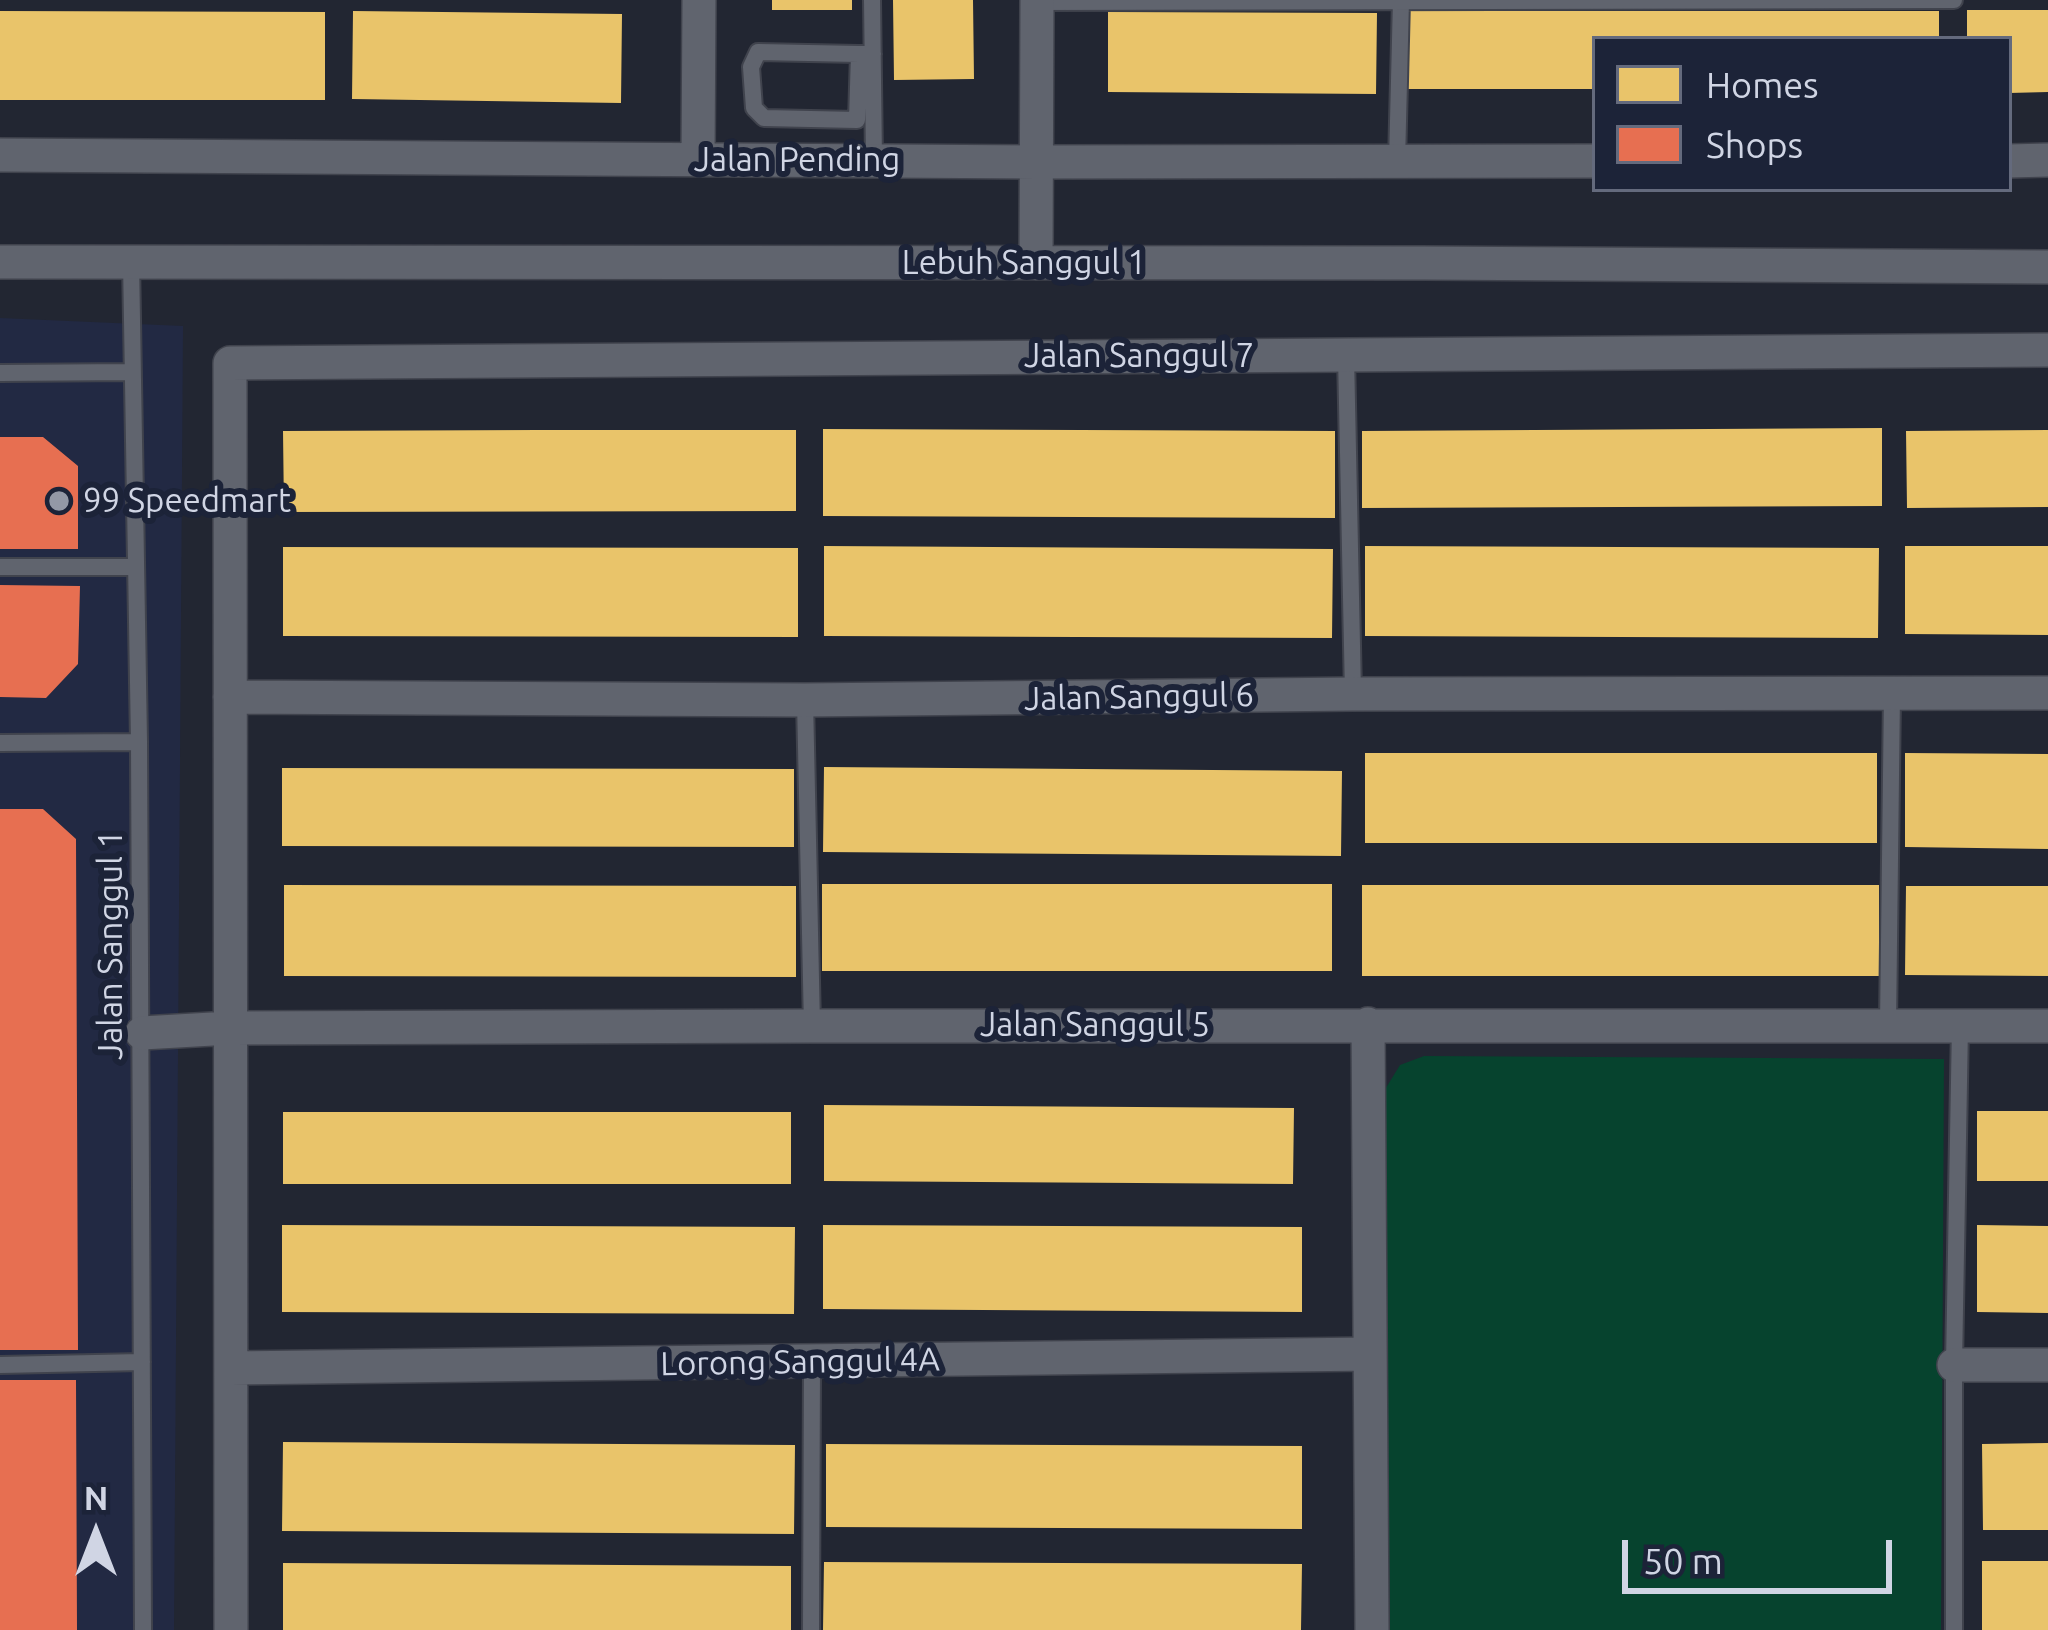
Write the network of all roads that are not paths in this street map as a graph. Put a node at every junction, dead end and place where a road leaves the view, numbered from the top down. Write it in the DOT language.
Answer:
graph roads {
  1 [pos="699,0"];
  2 [pos="872,0"];
  3 [pos="1954,0"];
  4 [pos="1037,1"];
  5 [pos="1401,1"];
  6 [pos="866,54"];
  7 [pos="0,155"];
  8 [pos="698,159"];
  9 [pos="874,160"];
  10 [pos="2012,160"];
  11 [pos="2048,160"];
  12 [pos="1397,161"];
  13 [pos="1592,161"];
  14 [pos="1037,162"];
  15 [pos="131,260"];
  16 [pos="0,262"];
  17 [pos="1036,263"];
  18 [pos="2048,267"];
  19 [pos="2048,350"];
  20 [pos="1346,355"];
  21 [pos="131,372"];
  22 [pos="0,373"];
  23 [pos="0,567"];
  24 [pos="136,567"];
  25 [pos="1892,693"];
  26 [pos="2048,693"];
  27 [pos="1353,694"];
  28 [pos="230,697"];
  29 [pos="805,700"];
  30 [pos="139,742"];
  31 [pos="0,743"];
  32 [pos="1368,1024"];
  33 [pos="1888,1024"];
  34 [pos="1960,1025"];
  35 [pos="812,1026"];
  36 [pos="2048,1026"];
  37 [pos="230,1028"];
  38 [pos="142,1033"];
  39 [pos="1370,1354"];
  40 [pos="142,1361"];
  41 [pos="812,1361"];
  42 [pos="1954,1364"];
  43 [pos="0,1365"];
  44 [pos="2048,1365"];
  45 [pos="231,1368"];
  46 [pos="143,1630"];
  47 [pos="231,1630"];
  48 [pos="812,1630"];
  49 [pos="1372,1630"];
  50 [pos="1954,1630"];
  1 -- 8 [label="street"];
  2 -- 6 [label="lane"];
  3 -- 5 [label="lane"];
  4 -- 5 [label="lane"];
  4 -- 14 [label="street"];
  5 -- 12 [label="lane"];
  6 -- 6 [label="lane"];
  6 -- 9 [label="lane"];
  7 -- 8 [label="street, Jalan Pending"];
  8 -- 9 [label="street, Jalan Pending"];
  9 -- 14 [label="street, Jalan Pending"];
  10 -- 11 [label="street"];
  12 -- 13 [label="street, Jalan Pending"];
  12 -- 14 [label="street, Jalan Pending"];
  14 -- 17 [label="street"];
  15 -- 16 [label="street, Lebuh Sanggul 1"];
  15 -- 17 [label="street, Lebuh Sanggul 1"];
  15 -- 21 [label="lane, Jalan Sanggul 1"];
  17 -- 18 [label="street, Lebuh Sanggul 1"];
  19 -- 20 [label="street, Jalan Sanggul 7"];
  20 -- 27 [label="lane"];
  20 -- 28 [label="street, Jalan Sanggul 7"];
  21 -- 22 [label="lane"];
  21 -- 24 [label="lane, Jalan Sanggul 1"];
  23 -- 24 [label="lane"];
  24 -- 30 [label="lane, Jalan Sanggul 1"];
  25 -- 26 [label="street, Jalan Sanggul 6"];
  25 -- 27 [label="street, Jalan Sanggul 6"];
  25 -- 33 [label="lane"];
  27 -- 29 [label="street, Jalan Sanggul 6"];
  28 -- 29 [label="street, Jalan Sanggul 6"];
  28 -- 37 [label="street"];
  29 -- 35 [label="lane"];
  30 -- 31 [label="lane"];
  30 -- 38 [label="lane, Jalan Sanggul 1"];
  32 -- 33 [label="street, Jalan Sanggul 5"];
  32 -- 35 [label="street, Jalan Sanggul 5"];
  32 -- 39 [label="street"];
  33 -- 34 [label="street, Jalan Sanggul 5"];
  34 -- 36 [label="street, Jalan Sanggul 5"];
  34 -- 42 [label="lane"];
  35 -- 37 [label="street, Jalan Sanggul 5"];
  37 -- 38 [label="street, Jalan Sanggul 5"];
  37 -- 45 [label="street"];
  38 -- 40 [label="lane, Jalan Sanggul 1"];
  39 -- 41 [label="street, Lorong Sanggul 4A"];
  39 -- 49 [label="street"];
  40 -- 43 [label="lane"];
  40 -- 46 [label="lane, Jalan Sanggul 1"];
  41 -- 45 [label="street, Lorong Sanggul 4A"];
  41 -- 48 [label="lane"];
  42 -- 44 [label="street"];
  42 -- 50 [label="lane"];
  45 -- 47 [label="street"];
}
